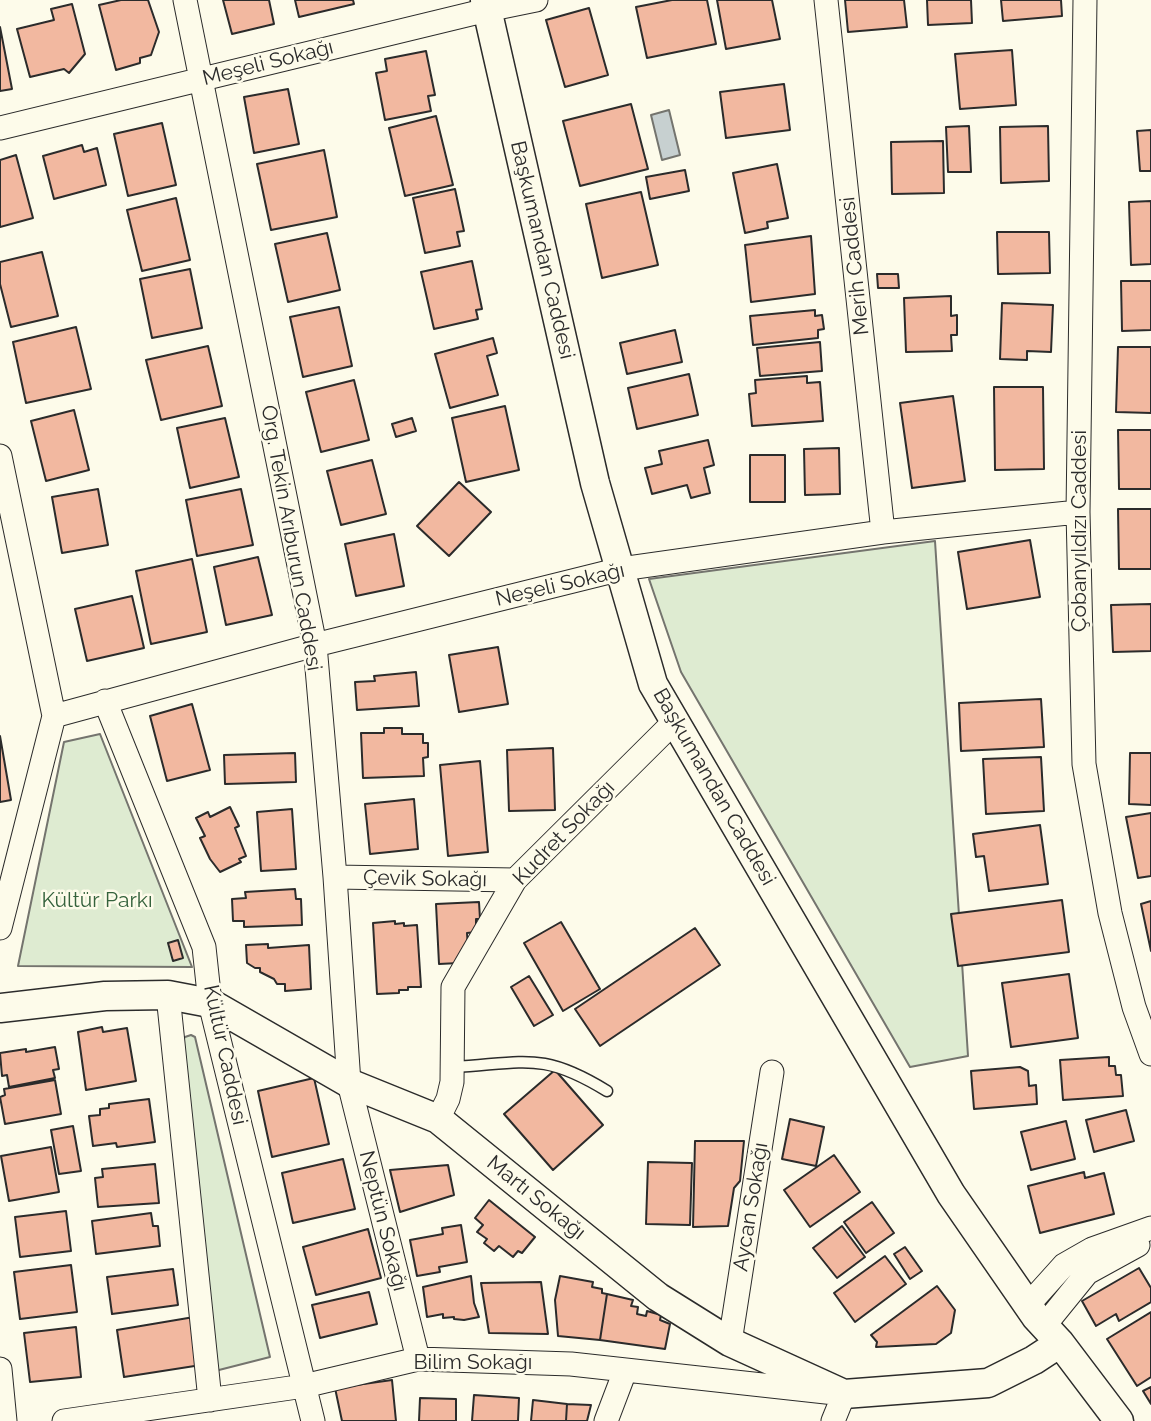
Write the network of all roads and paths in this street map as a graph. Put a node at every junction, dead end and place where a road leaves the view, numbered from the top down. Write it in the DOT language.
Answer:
graph roads {
  1 [pos="185,0"];
  2 [pos="536,0"];
  3 [pos="826,0"];
  4 [pos="1085,0"];
  5 [pos="486,5"];
  6 [pos="202,79"];
  7 [pos="0,128"];
  8 [pos="0,456"];
  9 [pos="1078,512"];
  10 [pos="883,532"];
  11 [pos="621,569"];
  12 [pos="315,645"];
  13 [pos="104,701"];
  14 [pos="54,716"];
  15 [pos="675,721"];
  16 [pos="335,877"];
  17 [pos="515,880"];
  18 [pos="0,928"];
  19 [pos="168,995"];
  20 [pos="210,1003"];
  21 [pos="0,1008"];
  22 [pos="1151,1054"];
  23 [pos="454,1067"];
  24 [pos="772,1072"];
  25 [pos="348,1083"];
  26 [pos="607,1091"];
  27 [pos="438,1119"];
  28 [pos="1151,1228"];
  29 [pos="1151,1238"];
  30 [pos="1044,1325"];
  31 [pos="730,1342"];
  32 [pos="418,1359"];
  33 [pos="0,1369"];
  34 [pos="625,1370"];
  35 [pos="304,1386"];
  36 [pos="844,1394"];
  37 [pos="210,1400"];
  38 [pos="5,1421"];
  39 [pos="64,1421"];
  40 [pos="313,1421"];
  41 [pos="606,1421"];
  42 [pos="832,1421"];
  43 [pos="1119,1421"];
  1 -- 6 [label="street, Org. Tekin Arıburun Caddesi"];
  2 -- 5 [label="street, Meşeli Sokağı"];
  3 -- 10 [label="street, Merih Caddesi"];
  4 -- 9 [label="street, Çobanyıldızı Caddesi"];
  5 -- 6 [label="street, Meşeli Sokağı"];
  5 -- 11 [label="street, Başkumandan Caddesi"];
  6 -- 7 [label="street, Meşeli Sokağı"];
  6 -- 12 [label="street, Org. Tekin Arıburun Caddesi"];
  8 -- 14 [label="street"];
  9 -- 10 [label="street, Neşeli Sokağı"];
  9 -- 22 [label="street, Çobanyıldızı Caddesi"];
  10 -- 11 [label="street, Neşeli Sokağı"];
  11 -- 12 [label="street, Neşeli Sokağı"];
  11 -- 15 [label="street, Başkumandan Caddesi"];
  12 -- 13 [label="street, Neşeli Sokağı"];
  12 -- 16 [label="street, Org. Tekin Arıburun Caddesi"];
  13 -- 14 [label="street, Neşeli Sokağı"];
  13 -- 20 [label="street, Kültür Caddesi"];
  14 -- 18 [label="street"];
  15 -- 17 [label="street, Kudret Sokağı"];
  15 -- 30 [label="street, Başkumandan Caddesi"];
  16 -- 17 [label="street, Çevik Sokağı"];
  16 -- 25 [label="street, Org. Tekin Arıburun Caddesi"];
  17 -- 23 [label="street, Kudret Sokağı"];
  19 -- 20 [label="street, Martı Sokağı"];
  19 -- 21 [label="street, Martı Sokağı"];
  19 -- 37 [label="street"];
  20 -- 25 [label="street, Martı Sokağı"];
  20 -- 35 [label="street, Kültür Caddesi"];
  23 -- 26 [label="lane"];
  23 -- 27 [label="street, Kudret Sokağı"];
  24 -- 31 [label="street, Aycan Sokağı"];
  25 -- 27 [label="street, Martı Sokağı"];
  25 -- 32 [label="street, Neptün Sokağı"];
  27 -- 31 [label="street, Martı Sokağı"];
  28 -- 30 [label="street"];
  29 -- 30 [label="street"];
  30 -- 36 [label="street, Martı Sokağı"];
  30 -- 43 [label="street, Başkumandan Caddesi"];
  31 -- 36 [label="street, Martı Sokağı"];
  32 -- 34 [label="street, Bilim Sokağı"];
  32 -- 35 [label="street, Bilim Sokağı"];
  33 -- 38 [label="street"];
  34 -- 36 [label="street, Bilim Sokağı"];
  34 -- 41 [label="street"];
  35 -- 37 [label="street, Bilim Sokağı"];
  35 -- 40 [label="street, Kültür Caddesi"];
  36 -- 42 [label="street"];
  37 -- 39 [label="street, Bilim Sokağı"];
}
